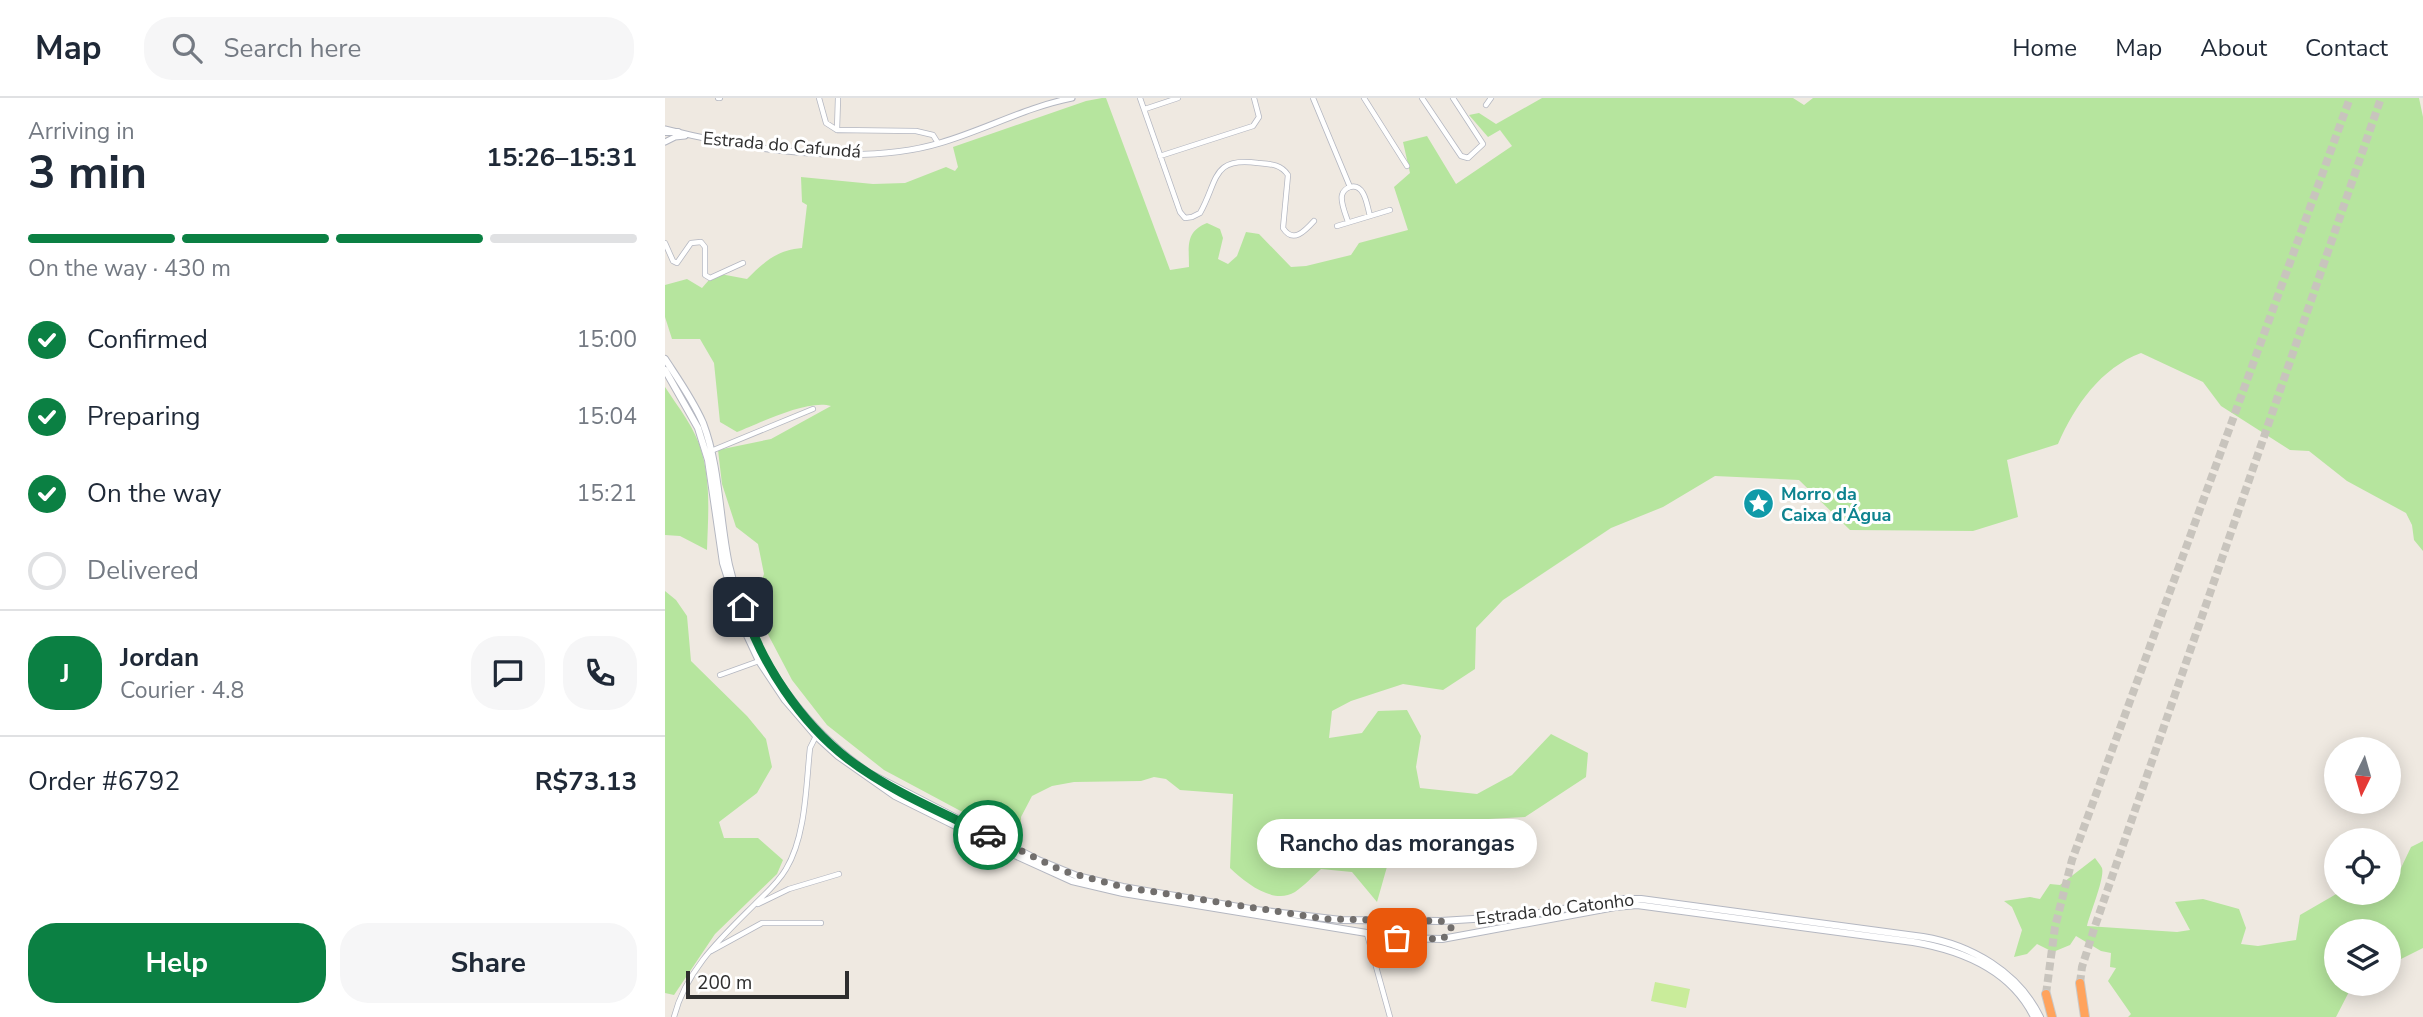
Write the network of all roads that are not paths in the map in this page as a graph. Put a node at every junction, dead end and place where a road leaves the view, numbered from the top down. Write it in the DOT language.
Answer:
graph roads {
  1 [pos="819,98"];
  2 [pos="838,98"];
  3 [pos="1072,98"];
  4 [pos="1140,98"];
  5 [pos="1178,98"];
  6 [pos="1254,98"];
  7 [pos="1313,98"];
  8 [pos="1364,98"];
  9 [pos="1422,98"];
  10 [pos="1453,98"];
  11 [pos="1491,98"];
  12 [pos="1486,104"];
  13 [pos="1145,109"];
  14 [pos="665,130"];
  15 [pos="837,130"];
  16 [pos="678,132"];
  17 [pos="695,137"];
  18 [pos="665,142"];
  19 [pos="939,144"];
  20 [pos="1160,156"];
  21 [pos="1407,166"];
  22 [pos="1350,187"];
  23 [pos="1390,210"];
  24 [pos="1370,216"];
  25 [pos="1314,221"];
  26 [pos="1348,222"];
  27 [pos="1337,226"];
  28 [pos="665,243"];
  29 [pos="743,262"];
  30 [pos="665,359"];
  31 [pos="665,370"];
  32 [pos="813,409"];
  33 [pos="711,451"];
  34 [pos="759,661"];
  35 [pos="720,675"];
  36 [pos="816,736"];
  37 [pos="839,874"];
  38 [pos="753,906"];
  39 [pos="1395,921"];
  40 [pos="1441,921"];
  41 [pos="821,923"];
  42 [pos="1367,934"];
  43 [pos="1397,938"];
  44 [pos="1442,939"];
  45 [pos="707,953"];
  46 [pos="2080,983"];
  47 [pos="2046,994"];
  48 [pos="674,1017"];
  49 [pos="1390,1017"];
  50 [pos="2034,1017"];
  51 [pos="2040,1017"];
  52 [pos="2052,1017"];
  53 [pos="2085,1017"];
  1 -- 15 [label="street"];
  2 -- 15 [label="street"];
  3 -- 19 [label="street, Estrada do Cafundá"];
  4 -- 13 [label="street"];
  5 -- 13 [label="street"];
  6 -- 20 [label="street"];
  7 -- 22 [label="street"];
  8 -- 21 [label="street"];
  9 -- 10 [label="street"];
  11 -- 12 [label="street"];
  13 -- 20 [label="street"];
  14 -- 16 [label="main road"];
  15 -- 19 [label="street"];
  16 -- 17 [label="street, Estrada do Cafundá"];
  17 -- 18 [label="street, Estrada do Cafundá"];
  17 -- 19 [label="street, Estrada do Cafundá"];
  20 -- 25 [label="street"];
  22 -- 24 [label="street"];
  22 -- 26 [label="street"];
  23 -- 24 [label="street"];
  24 -- 26 [label="street"];
  26 -- 27 [label="street"];
  28 -- 29 [label="street"];
  30 -- 33 [label="main road, Estrada do Catonho"];
  31 -- 34 [label="main road, Estrada do Catonho"];
  32 -- 33 [label="street"];
  33 -- 39 [label="main road, Estrada do Catonho"];
  34 -- 35 [label="street"];
  34 -- 36 [label="main road, Estrada do Catonho"];
  36 -- 38 [label="street"];
  36 -- 42 [label="main road, Estrada do Catonho"];
  37 -- 38 [label="street"];
  38 -- 45 [label="street"];
  39 -- 40 [label="main road, Estrada do Catonho"];
  39 -- 43 [label="main road"];
  40 -- 44 [label="main road"];
  40 -- 51 [label="main road, Estrada do Catonho"];
  41 -- 45 [label="street"];
  42 -- 43 [label="main road, Estrada do Catonho"];
  42 -- 49 [label="street"];
  43 -- 44 [label="main road, Estrada do Catonho"];
  44 -- 50 [label="main road, Estrada do Catonho"];
  45 -- 48 [label="street"];
  46 -- 53 [label="highway"];
  47 -- 52 [label="highway"];
}
